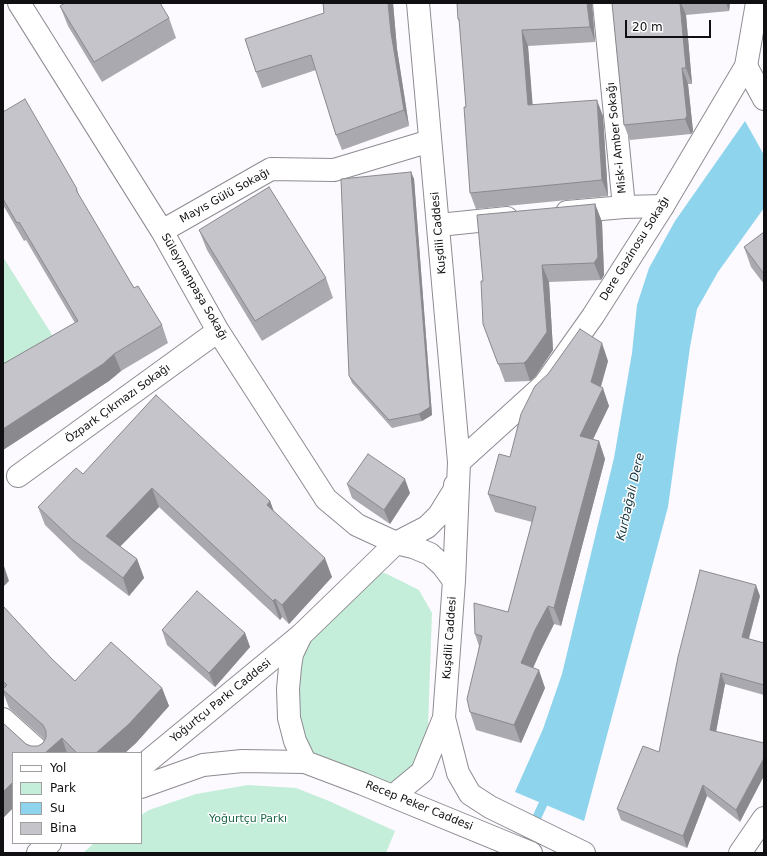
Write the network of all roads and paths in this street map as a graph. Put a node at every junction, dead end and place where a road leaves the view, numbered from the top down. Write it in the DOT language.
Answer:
graph roads {
  1 [pos="19,3"];
  2 [pos="418,3"];
  3 [pos="604,3"];
  4 [pos="757,3"];
  5 [pos="746,66"];
  6 [pos="761,95"];
  7 [pos="430,141"];
  8 [pos="663,206"];
  9 [pos="624,207"];
  10 [pos="438,225"];
  11 [pos="162,231"];
  12 [pos="218,332"];
  13 [pos="459,462"];
  14 [pos="18,476"];
  15 [pos="396,544"];
  16 [pos="454,581"];
  17 [pos="301,635"];
  18 [pos="444,718"];
  19 [pos="3,719"];
  20 [pos="40,752"];
  21 [pos="306,762"];
  22 [pos="142,766"];
  23 [pos="142,787"];
  24 [pos="393,796"];
  25 [pos="764,818"];
  26 [pos="49,844"];
  27 [pos="38,853"];
  28 [pos="531,853"];
  29 [pos="584,853"];
  30 [pos="740,853"];
  1 -- 11 [label="street, Süleymanpaşa Sokağı"];
  2 -- 7 [label="street, Kuşdili Caddesi"];
  3 -- 9 [label="street, Misk-i Amber Sokağı"];
  4 -- 5 [label="street, Dere Gazinosu Sokağı"];
  5 -- 6 [label="street"];
  5 -- 8 [label="street, Dere Gazinosu Sokağı"];
  7 -- 10 [label="street, Kuşdili Caddesi"];
  7 -- 11 [label="street, Mayıs Gülü Sokağı"];
  8 -- 9 [label="street"];
  8 -- 13 [label="street, Dere Gazinosu Sokağı"];
  9 -- 10 [label="street, Misk-i Amber Sokağı"];
  10 -- 13 [label="street, Kuşdili Caddesi"];
  11 -- 12 [label="street, Süleymanpaşa Sokağı"];
  12 -- 14 [label="street, Özpark Çıkmazı Sokağı"];
  12 -- 15 [label="street, Süleymanpaşa Sokağı"];
  13 -- 15 [label="street, Kuşdili Caddesi"];
  13 -- 16 [label="street, Kuşdili Caddesi"];
  15 -- 16 [label="street, Süleymanpaşa Sokağı"];
  15 -- 17 [label="street, Yoğurtçu Parkı Caddesi"];
  16 -- 18 [label="street, Kuşdili Caddesi"];
  17 -- 21 [label="street, Yoğurtçu Parkı Caddesi"];
  17 -- 22 [label="street, Yoğurtçu Parkı Caddesi"];
  18 -- 24 [label="street, Kuşdili Caddesi"];
  18 -- 29 [label="street"];
  19 -- 20 [label="street"];
  21 -- 23 [label="street"];
  21 -- 24 [label="street, Recep Peker Caddesi"];
  24 -- 28 [label="street, Recep Peker Caddesi"];
  25 -- 30 [label="street"];
  26 -- 27 [label="street"];
}
